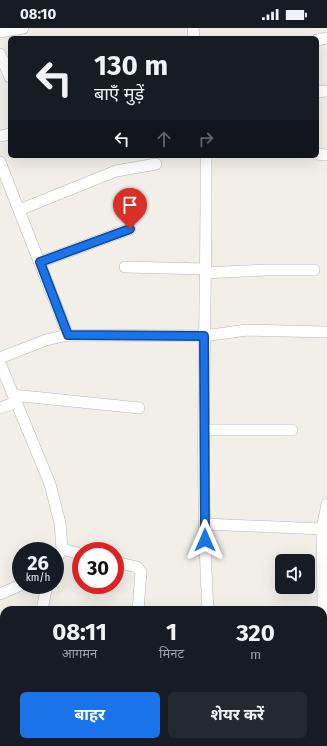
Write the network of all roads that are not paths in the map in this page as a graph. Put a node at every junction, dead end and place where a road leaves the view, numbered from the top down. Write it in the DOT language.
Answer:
graph roads {
  1 [pos="23,28"];
  2 [pos="0,32"];
  3 [pos="0,54"];
  4 [pos="8,72"];
  5 [pos="206,158"];
  6 [pos="0,162"];
  7 [pos="156,164"];
  8 [pos="19,210"];
  9 [pos="130,229"];
  10 [pos="40,262"];
  11 [pos="125,267"];
  12 [pos="314,270"];
  13 [pos="205,271"];
  14 [pos="327,332"];
  15 [pos="68,335"];
  16 [pos="204,336"];
  17 [pos="0,358"];
  18 [pos="0,363"];
  19 [pos="15,399"];
  20 [pos="0,408"];
  21 [pos="139,408"];
  22 [pos="204,430"];
  23 [pos="292,430"];
  24 [pos="327,504"];
  25 [pos="205,524"];
  26 [pos="322,529"];
  27 [pos="61,542"];
  28 [pos="124,564"];
  29 [pos="325,570"];
  30 [pos="12,588"];
  31 [pos="1,592"];
  32 [pos="45,594"];
  33 [pos="43,606"];
  34 [pos="138,606"];
  35 [pos="208,606"];
  36 [pos="323,606"];
  1 -- 2 [label="street"];
  3 -- 4 [label="street"];
  5 -- 13 [label="street"];
  6 -- 8 [label="street"];
  7 -- 8 [label="street"];
  8 -- 10 [label="street"];
  9 -- 10 [label="street"];
  10 -- 15 [label="street"];
  11 -- 13 [label="street"];
  12 -- 13 [label="street"];
  13 -- 16 [label="street"];
  14 -- 16 [label="street"];
  15 -- 16 [label="street"];
  15 -- 17 [label="street"];
  16 -- 22 [label="street"];
  18 -- 19 [label="street"];
  19 -- 20 [label="street"];
  19 -- 21 [label="street"];
  19 -- 27 [label="street"];
  22 -- 23 [label="street"];
  22 -- 25 [label="street"];
  24 -- 26 [label="street"];
  25 -- 26 [label="street"];
  25 -- 35 [label="street"];
  26 -- 29 [label="street"];
  28 -- 34 [label="street"];
  29 -- 36 [label="street"];
  30 -- 31 [label="street"];
  32 -- 33 [label="street"];
}
